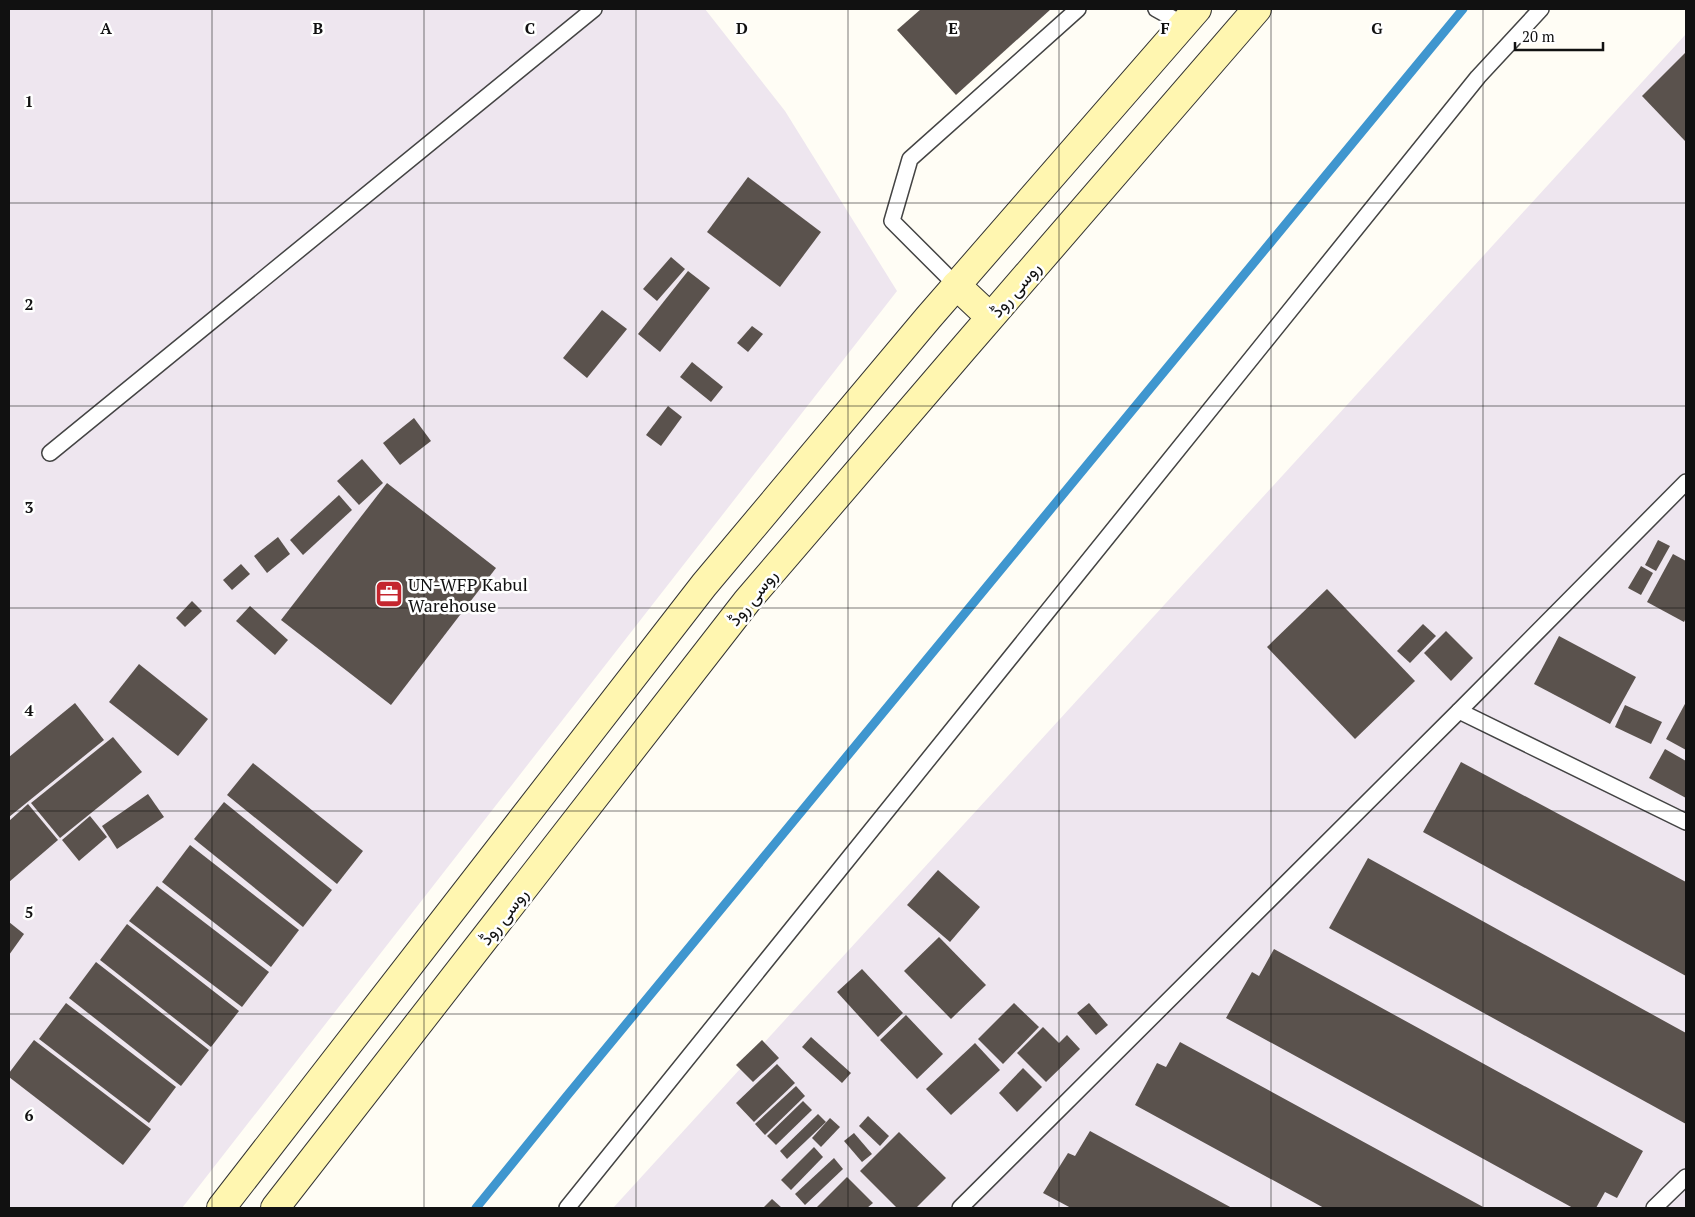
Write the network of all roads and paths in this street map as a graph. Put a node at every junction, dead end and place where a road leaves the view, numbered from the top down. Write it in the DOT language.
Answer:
graph roads {
  1 [pos="594,9"];
  2 [pos="1078,9"];
  3 [pos="1156,9"];
  4 [pos="1258,9"];
  5 [pos="1540,9"];
  6 [pos="1190,16"];
  7 [pos="956,285"];
  8 [pos="990,317"];
  9 [pos="50,453"];
  10 [pos="1686,482"];
  11 [pos="1459,711"];
  12 [pos="1686,822"];
  13 [pos="1686,1177"];
  14 [pos="221,1208"];
  15 [pos="275,1208"];
  16 [pos="567,1208"];
  17 [pos="960,1208"];
  18 [pos="1654,1208"];
  1 -- 9 [label="lane"];
  2 -- 7 [label="lane"];
  3 -- 6 [label="lane"];
  4 -- 8 [label="main road, روسی روڈ"];
  5 -- 16 [label="lane"];
  6 -- 7 [label="main road"];
  7 -- 8 [label="main road"];
  7 -- 14 [label="main road"];
  8 -- 15 [label="main road, روسی روڈ"];
  10 -- 11 [label="lane"];
  11 -- 12 [label="lane"];
  11 -- 17 [label="lane"];
  13 -- 18 [label="lane"];
}
